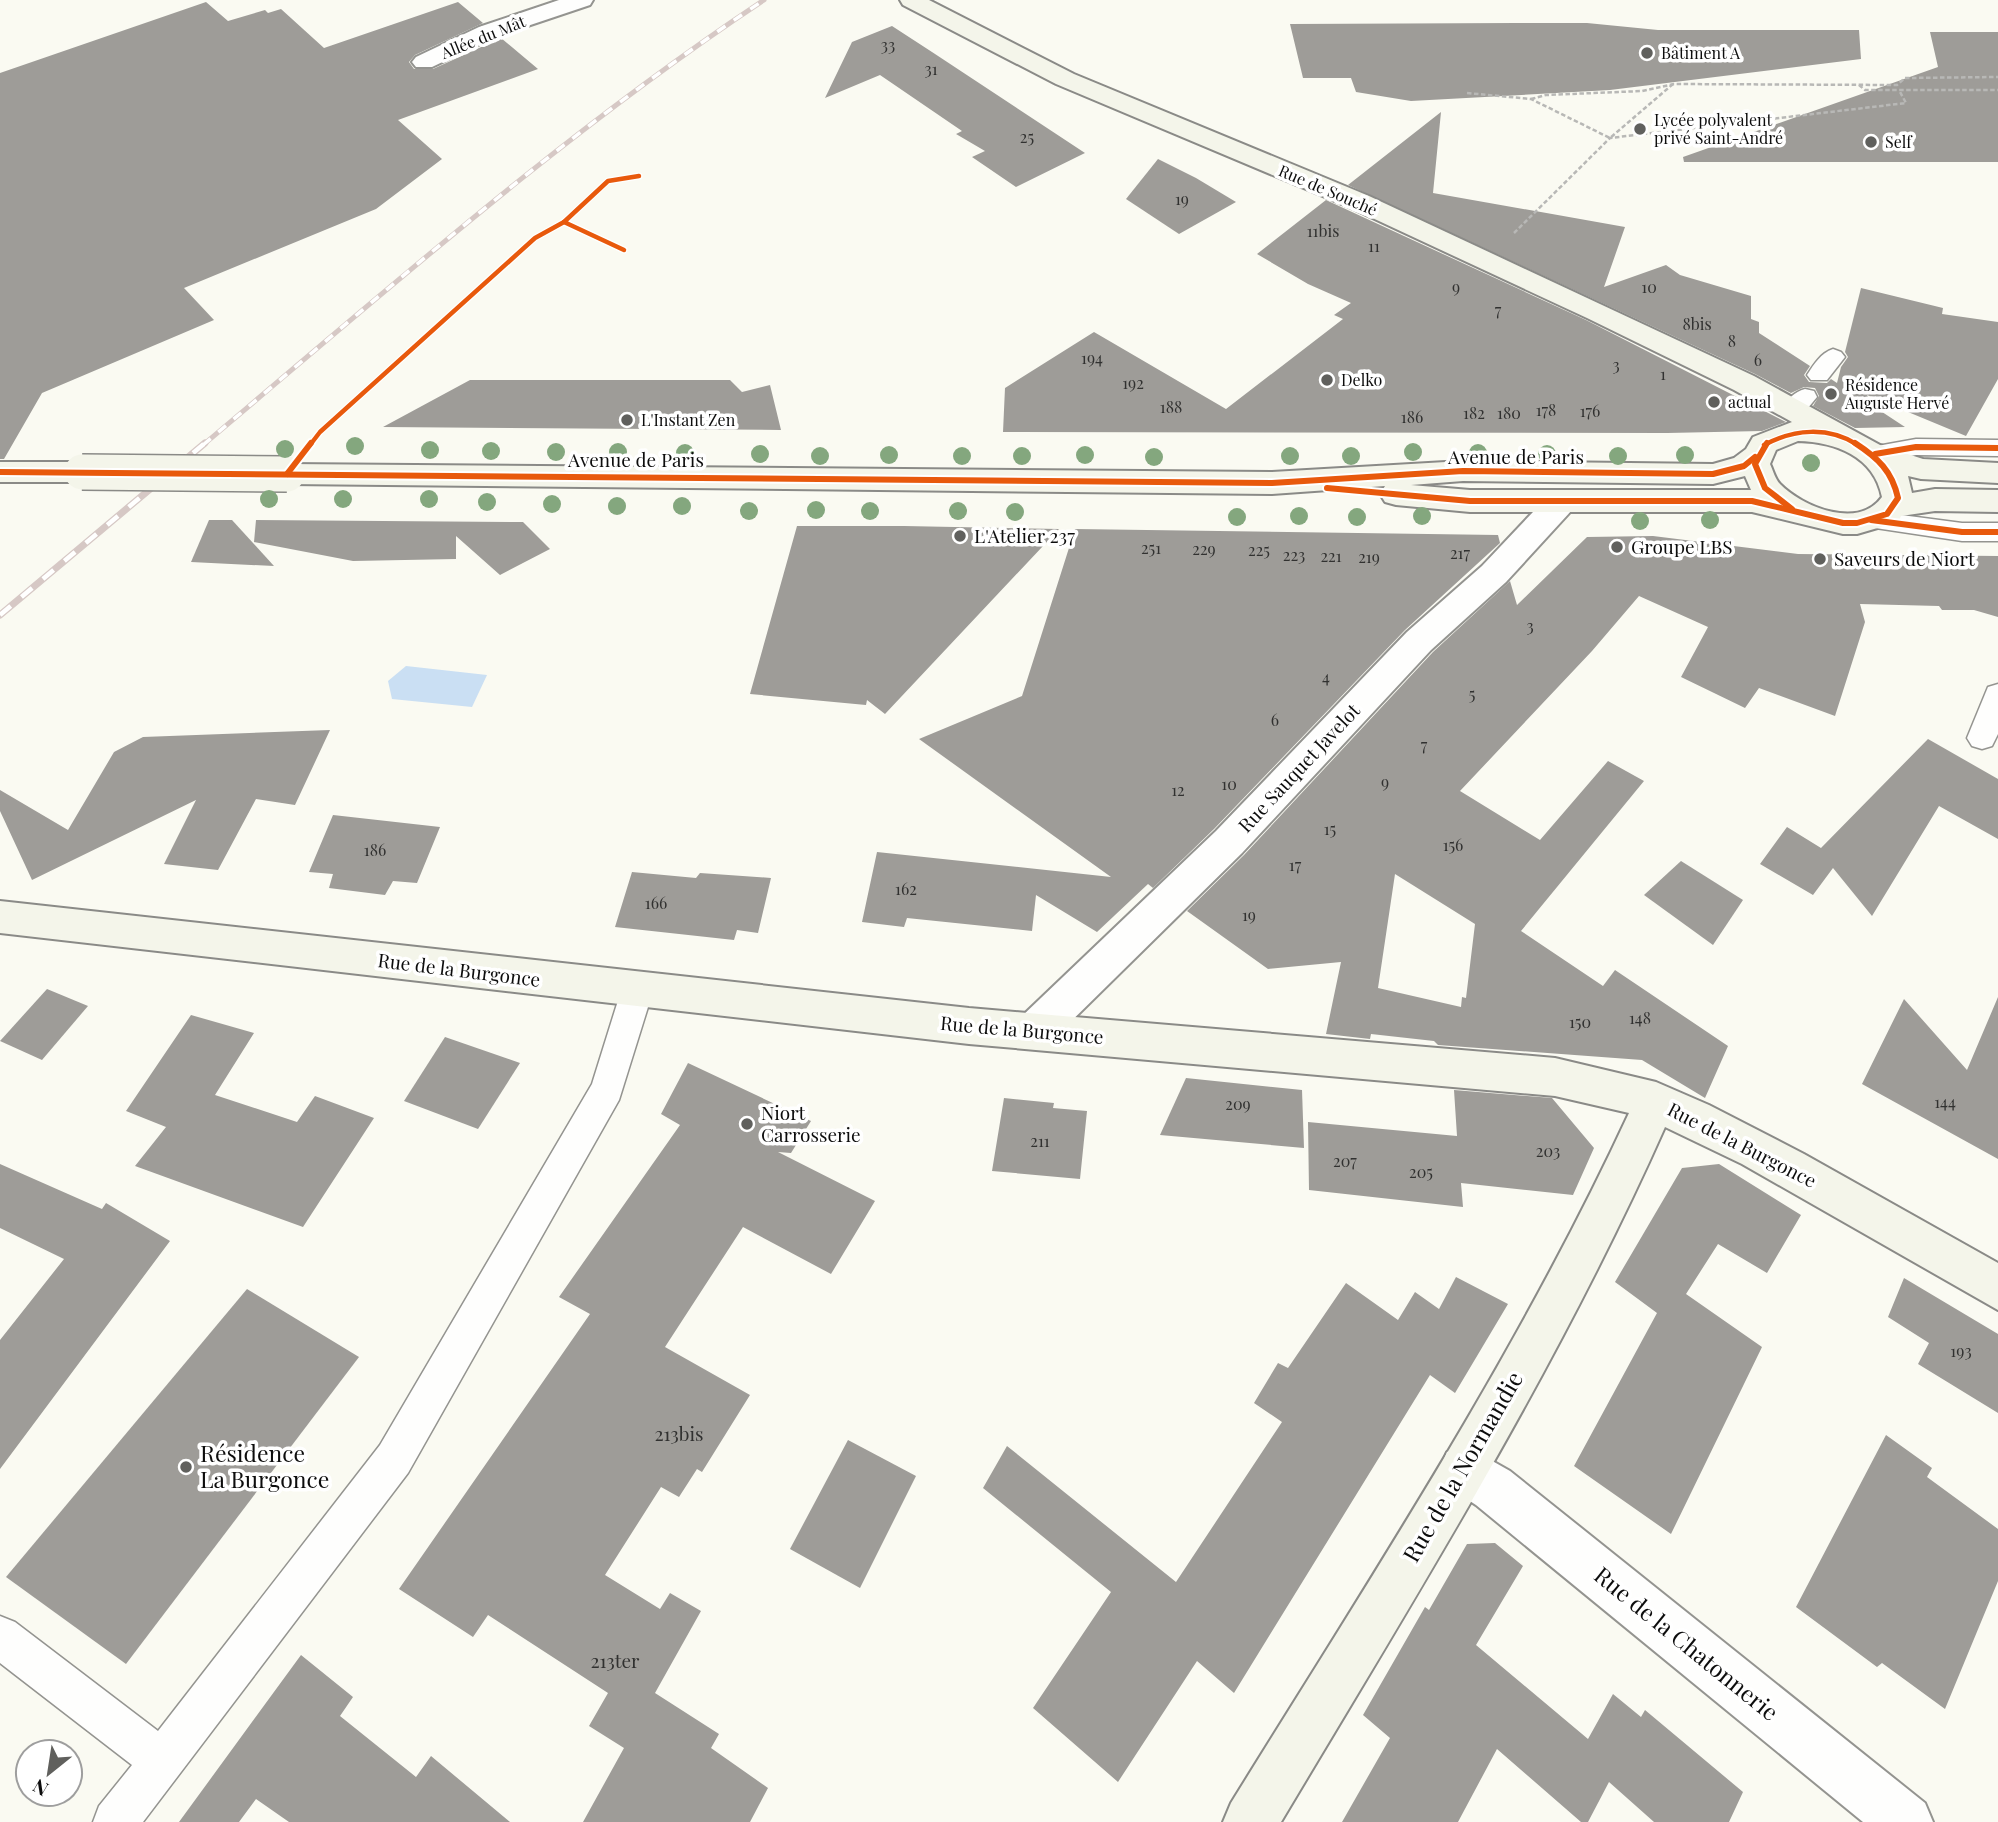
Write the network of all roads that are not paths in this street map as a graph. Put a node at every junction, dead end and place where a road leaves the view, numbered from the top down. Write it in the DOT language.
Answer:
graph roads {
  1 [pos="582,0"];
  2 [pos="911,0"];
  3 [pos="424,62"];
  4 [pos="1744,383"];
  5 [pos="1844,438"];
  6 [pos="1765,447"];
  7 [pos="1998,448"];
  8 [pos="1875,454"];
  9 [pos="0,472"];
  10 [pos="1998,473"];
  11 [pos="1272,483"];
  12 [pos="1998,501"];
  13 [pos="1561,502"];
  14 [pos="1792,509"];
  15 [pos="1881,513"];
  16 [pos="1998,532"];
  17 [pos="1998,695"];
  18 [pos="1982,738"];
  19 [pos="0,917"];
  20 [pos="637,991"];
  21 [pos="1034,1031"];
  22 [pos="1657,1101"];
  23 [pos="1998,1288"];
  24 [pos="1464,1469"];
  25 [pos="0,1637"];
  26 [pos="162,1761"];
  27 [pos="115,1822"];
  28 [pos="1250,1822"];
  29 [pos="1906,1822"];
  1 -- 3 [label="street, Allée du Mât"];
  2 -- 4 [label="street, Rue de Souché"];
  4 -- 5 [label="street, Rue de Souché"];
  4 -- 6 [label="street"];
  5 -- 6 [label="street"];
  5 -- 8 [label="street"];
  6 -- 11 [label="street, Avenue de Paris"];
  6 -- 14 [label="street"];
  7 -- 8 [label="lane"];
  8 -- 10 [label="street"];
  8 -- 15 [label="street"];
  9 -- 11 [label="street, Avenue de Paris, bridge"];
  11 -- 13 [label="street, Avenue de Paris"];
  12 -- 15 [label="street"];
  13 -- 14 [label="street, Avenue de Paris"];
  13 -- 21 [label="street, Rue Sauquet Javelot"];
  14 -- 15 [label="street"];
  15 -- 16 [label="lane"];
  17 -- 18 [label="lane"];
  19 -- 20 [label="street, Rue de la Burgonce"];
  20 -- 21 [label="street, Rue de la Burgonce"];
  20 -- 26 [label="lane"];
  21 -- 22 [label="street, Rue de la Burgonce"];
  22 -- 23 [label="street, Rue de la Burgonce"];
  22 -- 24 [label="street, Rue de la Normandie"];
  24 -- 28 [label="street, Rue de la Normandie"];
  24 -- 29 [label="street, Rue de la Chatonnerie"];
  25 -- 26 [label="lane"];
  26 -- 27 [label="lane"];
}
